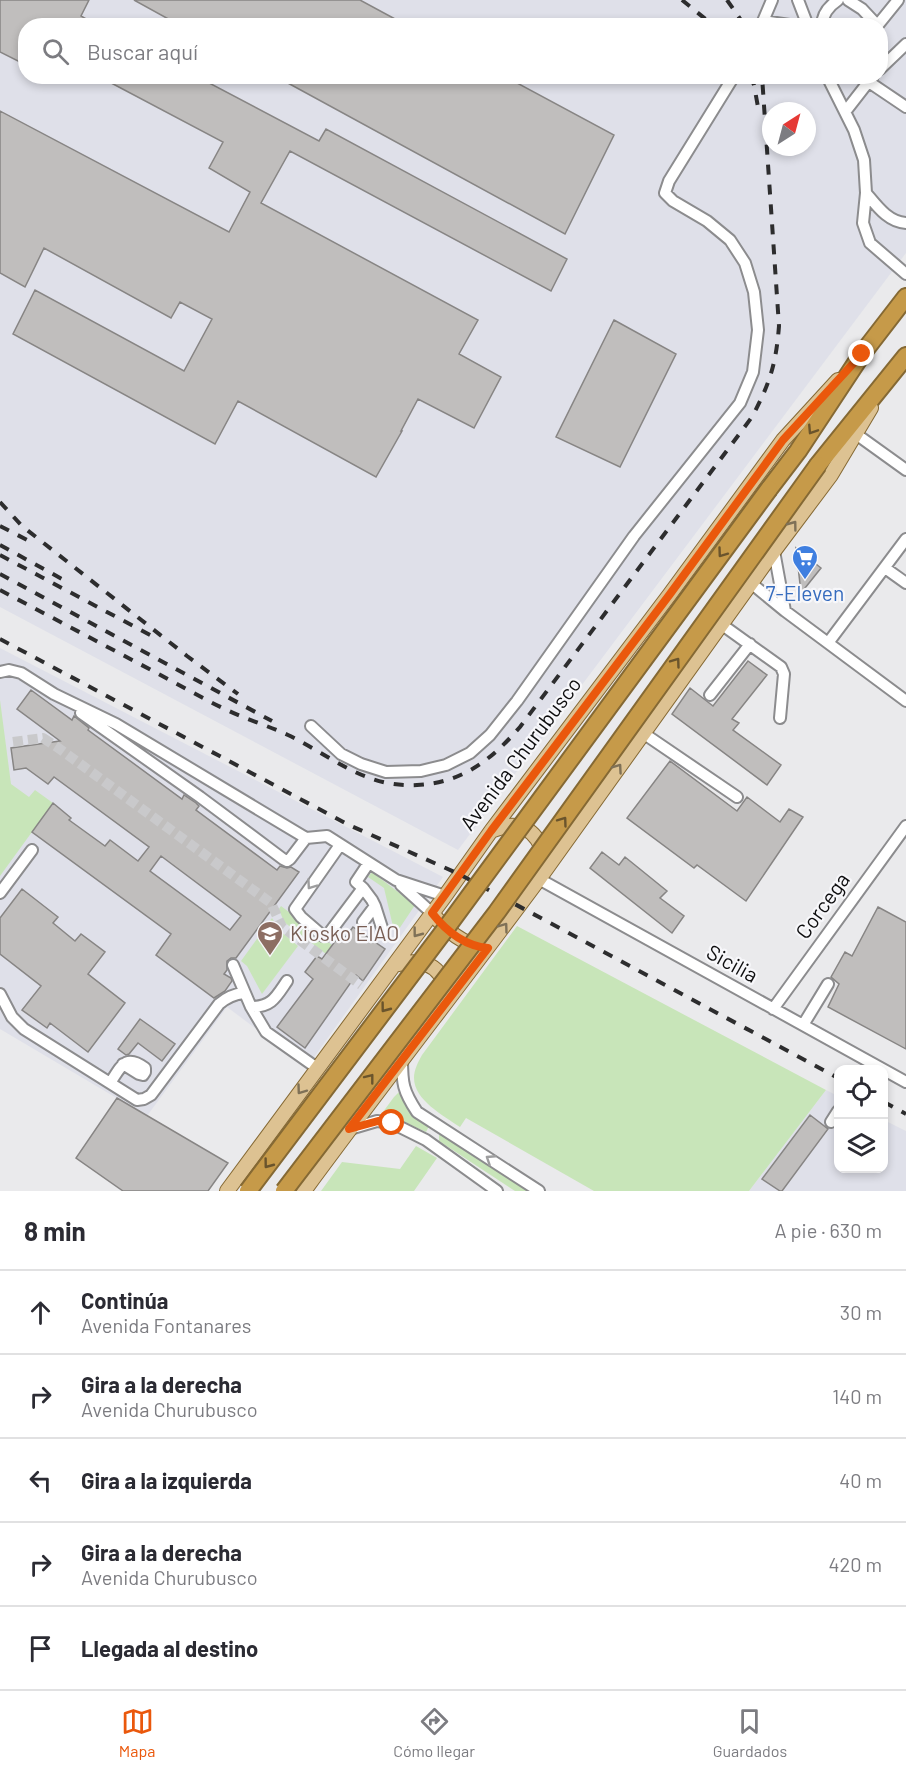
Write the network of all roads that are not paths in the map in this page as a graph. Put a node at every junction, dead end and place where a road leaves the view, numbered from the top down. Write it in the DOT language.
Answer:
graph roads {
  1 [pos="772,0"];
  2 [pos="798,0"];
  3 [pos="838,0"];
  4 [pos="848,0"];
  5 [pos="898,0"];
  6 [pos="764,18"];
  7 [pos="805,18"];
  8 [pos="823,18"];
  9 [pos="870,18"];
  10 [pos="883,18"];
  11 [pos="905,46"];
  12 [pos="888,62"];
  13 [pos="729,84"];
  14 [pos="831,84"];
  15 [pos="863,84"];
  16 [pos="875,84"];
  17 [pos="906,107"];
  18 [pos="845,111"];
  19 [pos="866,193"];
  20 [pos="906,223"];
  21 [pos="906,274"];
  22 [pos="906,297"];
  23 [pos="862,354"];
  24 [pos="906,356"];
  25 [pos="891,375"];
  26 [pos="856,434"];
  27 [pos="906,471"];
  28 [pos="906,539"];
  29 [pos="774,551"];
  30 [pos="885,568"];
  31 [pos="751,583"];
  32 [pos="906,584"];
  33 [pos="785,611"];
  34 [pos="721,624"];
  35 [pos="828,643"];
  36 [pos="750,644"];
  37 [pos="0,672"];
  38 [pos="54,694"];
  39 [pos="710,695"];
  40 [pos="906,700"];
  41 [pos="780,718"];
  42 [pos="311,726"];
  43 [pos="643,733"];
  44 [pos="212,781"];
  45 [pos="200,797"];
  46 [pos="737,797"];
  47 [pos="906,826"];
  48 [pos="491,831"];
  49 [pos="306,838"];
  50 [pos="340,845"];
  51 [pos="32,850"];
  52 [pos="368,864"];
  53 [pos="543,875"];
  54 [pos="396,880"];
  55 [pos="363,888"];
  56 [pos="0,893"];
  57 [pos="445,896"];
  58 [pos="375,906"];
  59 [pos="432,913"];
  60 [pos="363,922"];
  61 [pos="383,931"];
  62 [pos="488,948"];
  63 [pos="232,964"];
  64 [pos="394,965"];
  65 [pos="287,981"];
  66 [pos="828,984"];
  67 [pos="244,993"];
  68 [pos="0,994"];
  69 [pos="447,1001"];
  70 [pos="251,1007"];
  71 [pos="773,1009"];
  72 [pos="803,1025"];
  73 [pos="402,1059"];
  74 [pos="123,1064"];
  75 [pos="868,1065"];
  76 [pos="317,1068"];
  77 [pos="888,1074"];
  78 [pos="906,1082"];
  79 [pos="110,1083"];
  80 [pos="834,1117"];
  81 [pos="831,1122"];
  82 [pos="437,1124"];
  83 [pos="349,1129"];
  84 [pos="426,1140"];
  85 [pos="226,1191"];
  86 [pos="248,1191"];
  87 [pos="284,1191"];
  88 [pos="304,1191"];
  89 [pos="497,1191"];
  90 [pos="539,1191"];
  1 -- 6 [label="street"];
  2 -- 7 [label="street"];
  3 -- 8 [label="street"];
  4 -- 9 [label="street"];
  5 -- 10 [label="street"];
  11 -- 12 [label="street"];
  13 -- 42 [label="street"];
  14 -- 18 [label="street"];
  15 -- 18 [label="street"];
  16 -- 17 [label="street"];
  18 -- 19 [label="street"];
  19 -- 20 [label="street"];
  19 -- 21 [label="street"];
  22 -- 23 [label="highway, Avenida Churubusco"];
  23 -- 48 [label="main road, Avenida Churubusco"];
  23 -- 86 [label="highway, Avenida Churubusco, one-way, bridge"];
  24 -- 25 [label="highway"];
  25 -- 26 [label="main road"];
  87 -- 25 [label="highway, one-way, bridge"];
  26 -- 27 [label="street"];
  29 -- 26 [label="main road, one-way"];
  28 -- 30 [label="street"];
  29 -- 31 [label="main road"];
  29 -- 33 [label="street"];
  30 -- 32 [label="street"];
  30 -- 35 [label="street"];
  31 -- 33 [label="street"];
  31 -- 34 [label="main road"];
  33 -- 35 [label="street"];
  34 -- 36 [label="street"];
  34 -- 43 [label="main road"];
  35 -- 40 [label="street"];
  36 -- 39 [label="street"];
  36 -- 41 [label="street"];
  37 -- 38 [label="street"];
  38 -- 44 [label="street"];
  38 -- 45 [label="street"];
  43 -- 46 [label="street"];
  53 -- 43 [label="main road, one-way"];
  44 -- 45 [label="street"];
  44 -- 49 [label="street"];
  45 -- 49 [label="street"];
  47 -- 71 [label="street, Corcega"];
  48 -- 53 [label="main road"];
  48 -- 57 [label="main road, Avenida Churubusco"];
  49 -- 50 [label="street"];
  50 -- 52 [label="street"];
  50 -- 55 [label="street, one-way"];
  51 -- 56 [label="street"];
  52 -- 54 [label="street"];
  52 -- 55 [label="street"];
  62 -- 53 [label="main road, one-way"];
  53 -- 71 [label="street, Sicilia"];
  54 -- 57 [label="street"];
  54 -- 59 [label="street"];
  55 -- 58 [label="street"];
  57 -- 59 [label="main road, Avenida Churubusco"];
  58 -- 60 [label="street"];
  58 -- 61 [label="street"];
  59 -- 62 [label="main road"];
  59 -- 64 [label="main road, Avenida Churubusco, one-way"];
  62 -- 69 [label="main road"];
  63 -- 67 [label="street"];
  64 -- 69 [label="main road"];
  64 -- 76 [label="main road, Avenida Churubusco"];
  65 -- 70 [label="street"];
  66 -- 72 [label="street"];
  67 -- 70 [label="street"];
  67 -- 79 [label="street"];
  68 -- 79 [label="street"];
  69 -- 73 [label="main road"];
  70 -- 76 [label="street"];
  71 -- 72 [label="street, Sicilia"];
  72 -- 75 [label="street, Sicilia"];
  73 -- 82 [label="street"];
  73 -- 83 [label="main road"];
  74 -- 79 [label="street"];
  76 -- 85 [label="main road, Avenida Churubusco, one-way"];
  77 -- 78 [label="street, Sicilia"];
  80 -- 81 [label="street"];
  82 -- 84 [label="street"];
  90 -- 82 [label="street, one-way"];
  83 -- 84 [label="street"];
  83 -- 88 [label="main road"];
  84 -- 89 [label="street"];
}
